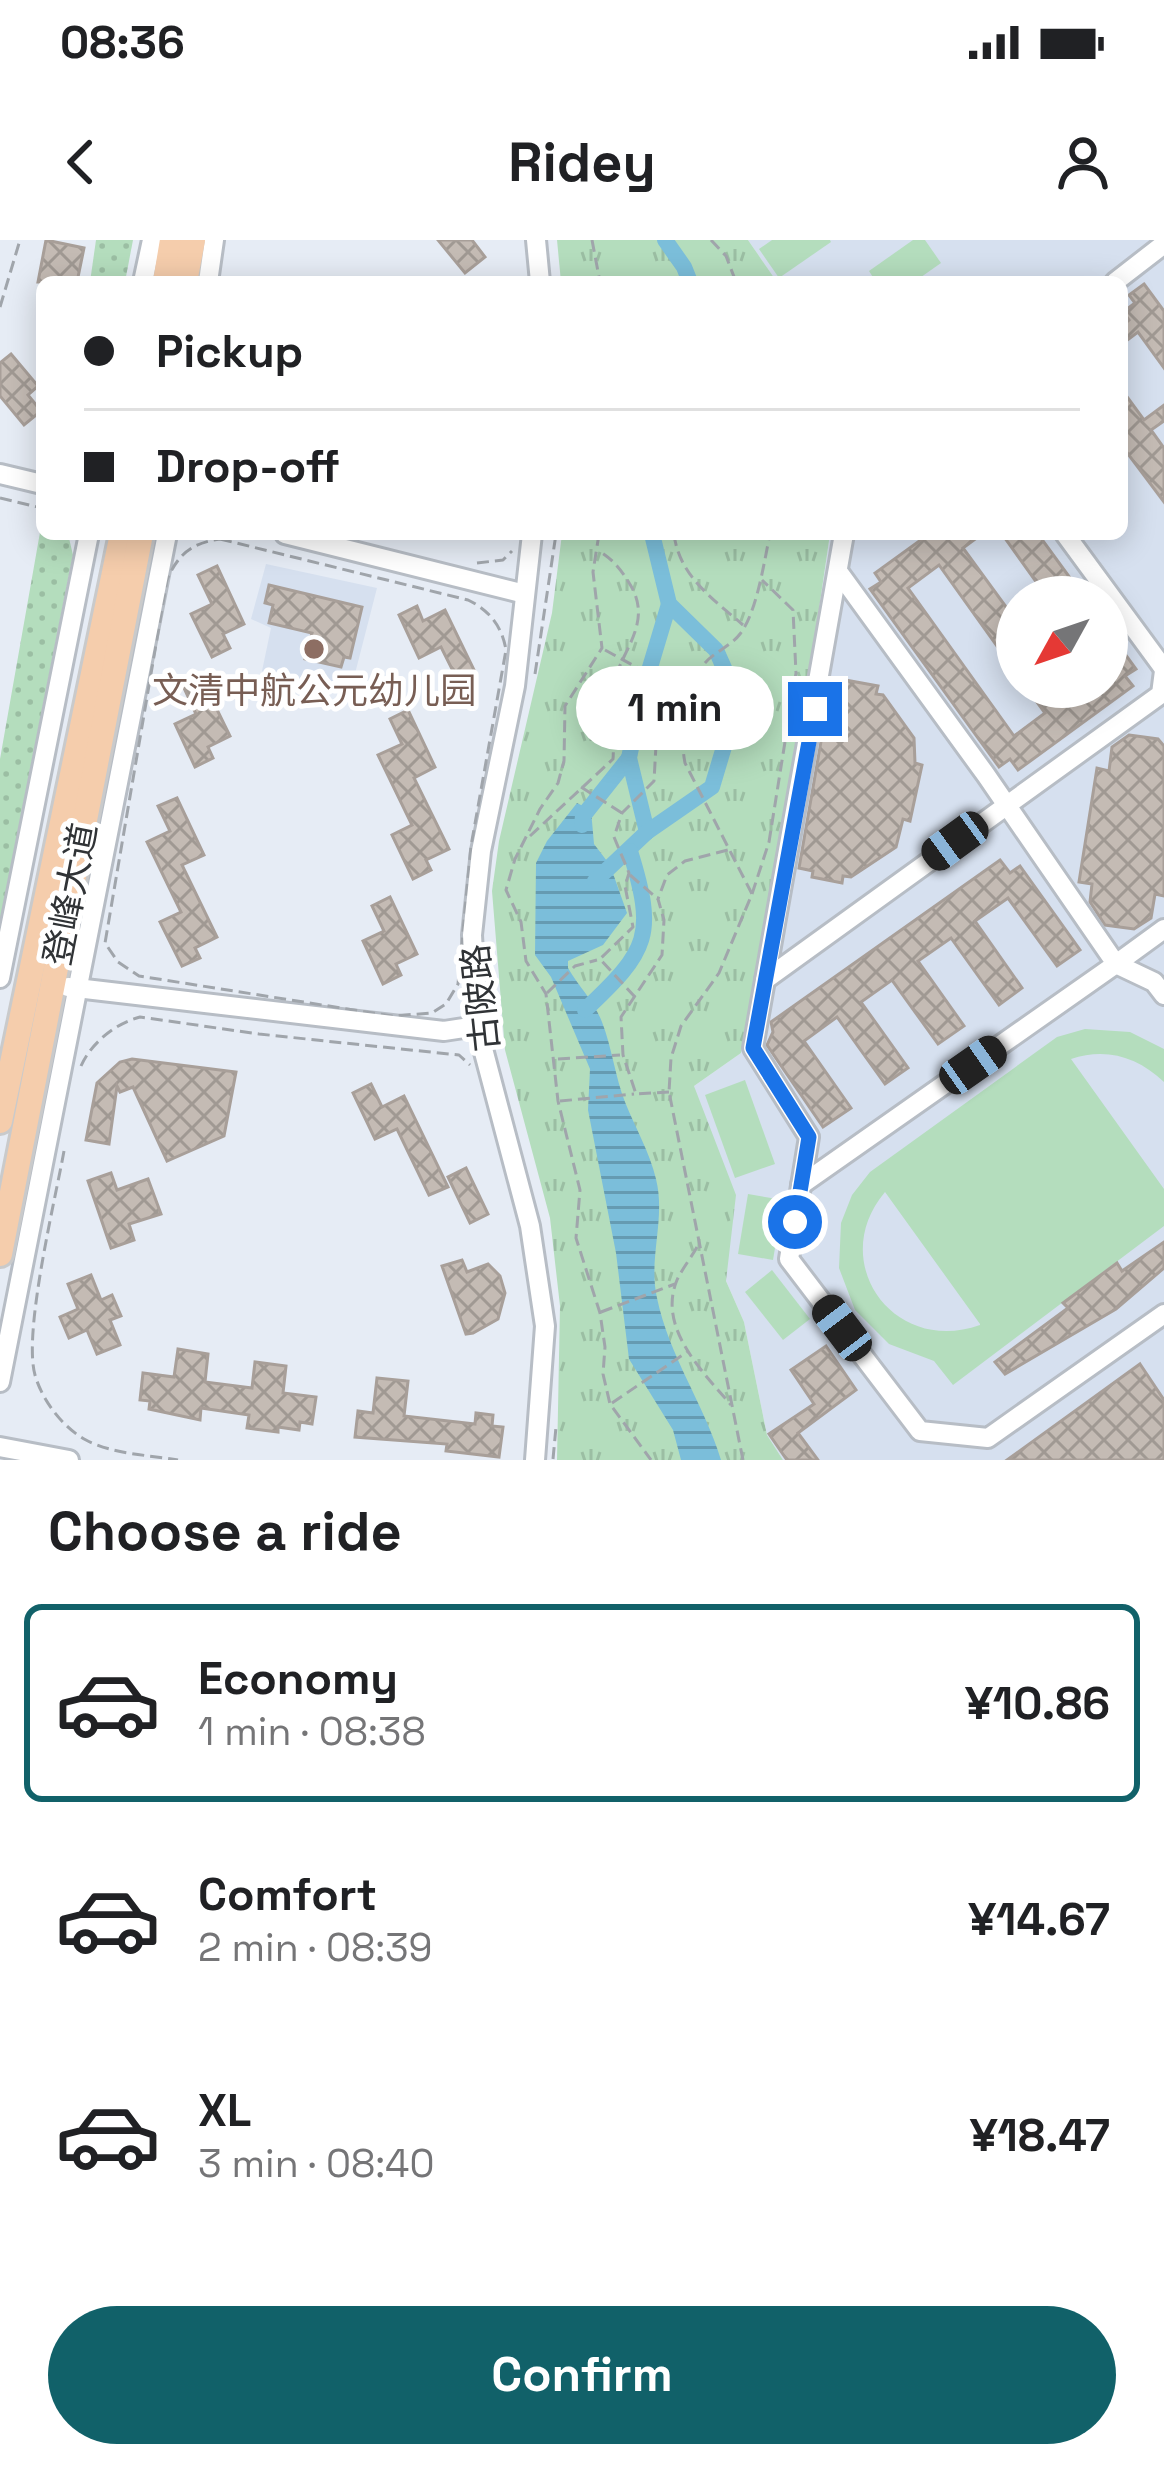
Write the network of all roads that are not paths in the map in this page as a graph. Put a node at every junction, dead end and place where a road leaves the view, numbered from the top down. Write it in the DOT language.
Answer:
graph roads {
  1 [pos="152,240"];
  2 [pos="172,240"];
  3 [pos="193,240"];
  4 [pos="214,240"];
  5 [pos="536,240"];
  6 [pos="1164,244"];
  7 [pos="144,276"];
  8 [pos="166,276"];
  9 [pos="186,276"];
  10 [pos="209,276"];
  11 [pos="539,276"];
  12 [pos="1123,276"];
  13 [pos="0,474"];
  14 [pos="36,483"];
  15 [pos="88,540"];
  16 [pos="121,540"];
  17 [pos="140,540"];
  18 [pos="165,540"];
  19 [pos="309,540"];
  20 [pos="525,540"];
  21 [pos="843,540"];
  22 [pos="1069,540"];
  23 [pos="840,574"];
  24 [pos="525,594"];
  25 [pos="1164,670"];
  26 [pos="1163,695"];
  27 [pos="1006,804"];
  28 [pos="1164,929"];
  29 [pos="1116,964"];
  30 [pos="0,979"];
  31 [pos="765,980"];
  32 [pos="51,985"];
  33 [pos="1164,995"];
  34 [pos="477,1027"];
  35 [pos="0,1121"];
  36 [pos="809,1137"];
  37 [pos="829,1166"];
  38 [pos="801,1185"];
  39 [pos="0,1254"];
  40 [pos="1164,1314"];
  41 [pos="0,1382"];
  42 [pos="0,1447"];
  43 [pos="69,1460"];
  44 [pos="535,1460"];
  1 -- 7 [label="street"];
  2 -- 8 [label="main road"];
  3 -- 9 [label="main road"];
  4 -- 10 [label="street"];
  5 -- 11 [label="street"];
  6 -- 12 [label="street"];
  13 -- 14 [label="street"];
  15 -- 30 [label="street"];
  16 -- 32 [label="main road, 登峰大道"];
  17 -- 32 [label="main road, 登峰大道"];
  18 -- 32 [label="street"];
  19 -- 24 [label="street"];
  20 -- 24 [label="street, 古陂路"];
  21 -- 23 [label="street"];
  22 -- 25 [label="street"];
  23 -- 27 [label="street"];
  23 -- 31 [label="street"];
  24 -- 34 [label="street, 古陂路"];
  25 -- 26 [label="street"];
  26 -- 27 [label="street"];
  27 -- 29 [label="street"];
  27 -- 31 [label="street"];
  28 -- 29 [label="street"];
  29 -- 33 [label="street"];
  29 -- 37 [label="street"];
  30 -- 32 [label="street"];
  31 -- 36 [label="street"];
  32 -- 34 [label="street"];
  32 -- 35 [label="main road, 登峰大道"];
  32 -- 39 [label="main road, 登峰大道"];
  32 -- 41 [label="street"];
  34 -- 44 [label="street, 古陂路"];
  36 -- 37 [label="street"];
  36 -- 38 [label="street"];
  37 -- 38 [label="street"];
  38 -- 40 [label="street"];
  42 -- 43 [label="street"];
}
